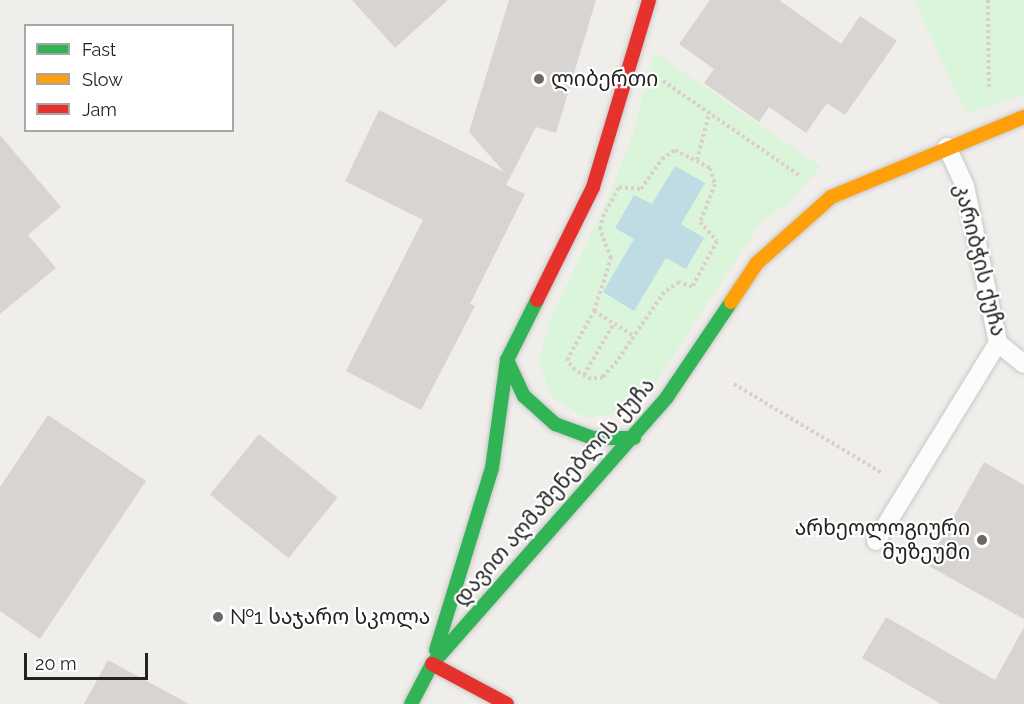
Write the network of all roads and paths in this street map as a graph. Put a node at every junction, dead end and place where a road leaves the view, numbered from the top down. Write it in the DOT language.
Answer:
graph roads {
  1 [pos="649,0"];
  2 [pos="988,0"];
  3 [pos="633,59"];
  4 [pos="978,97"];
  5 [pos="709,114"];
  6 [pos="1024,117"];
  7 [pos="947,147"];
  8 [pos="698,160"];
  9 [pos="804,179"];
  10 [pos="594,311"];
  11 [pos="613,325"];
  12 [pos="634,336"];
  13 [pos="998,344"];
  14 [pos="507,360"];
  15 [pos="1024,364"];
  16 [pos="584,375"];
  17 [pos="734,384"];
  18 [pos="634,438"];
  19 [pos="908,489"];
  20 [pos="876,541"];
  21 [pos="432,664"];
  22 [pos="411,704"];
  23 [pos="507,704"];
  1 -- 3 [label="main road"];
  2 -- 4 [label="path"];
  3 -- 5 [label="path"];
  3 -- 14 [label="main road"];
  5 -- 8 [label="path"];
  5 -- 9 [label="path"];
  6 -- 7 [label="main road, დავით აღმაშენებლის ქუჩა"];
  7 -- 13 [label="lane, კარიბჭის ქუჩა"];
  7 -- 18 [label="main road, დავით აღმაშენებლის ქუჩა"];
  8 -- 10 [label="path"];
  8 -- 12 [label="path"];
  10 -- 11 [label="path"];
  10 -- 16 [label="path"];
  11 -- 12 [label="path"];
  11 -- 16 [label="path"];
  12 -- 16 [label="path"];
  13 -- 15 [label="lane, კარიბჭის ქუჩა"];
  13 -- 19 [label="lane"];
  14 -- 18 [label="main road"];
  14 -- 21 [label="main road"];
  17 -- 19 [label="path"];
  18 -- 21 [label="main road, დავით აღმაშენებლის ქუჩა"];
  19 -- 20 [label="lane"];
  21 -- 22 [label="main road, დავით აღმაშენებლის ქუჩა"];
  21 -- 23 [label="main road"];
}
